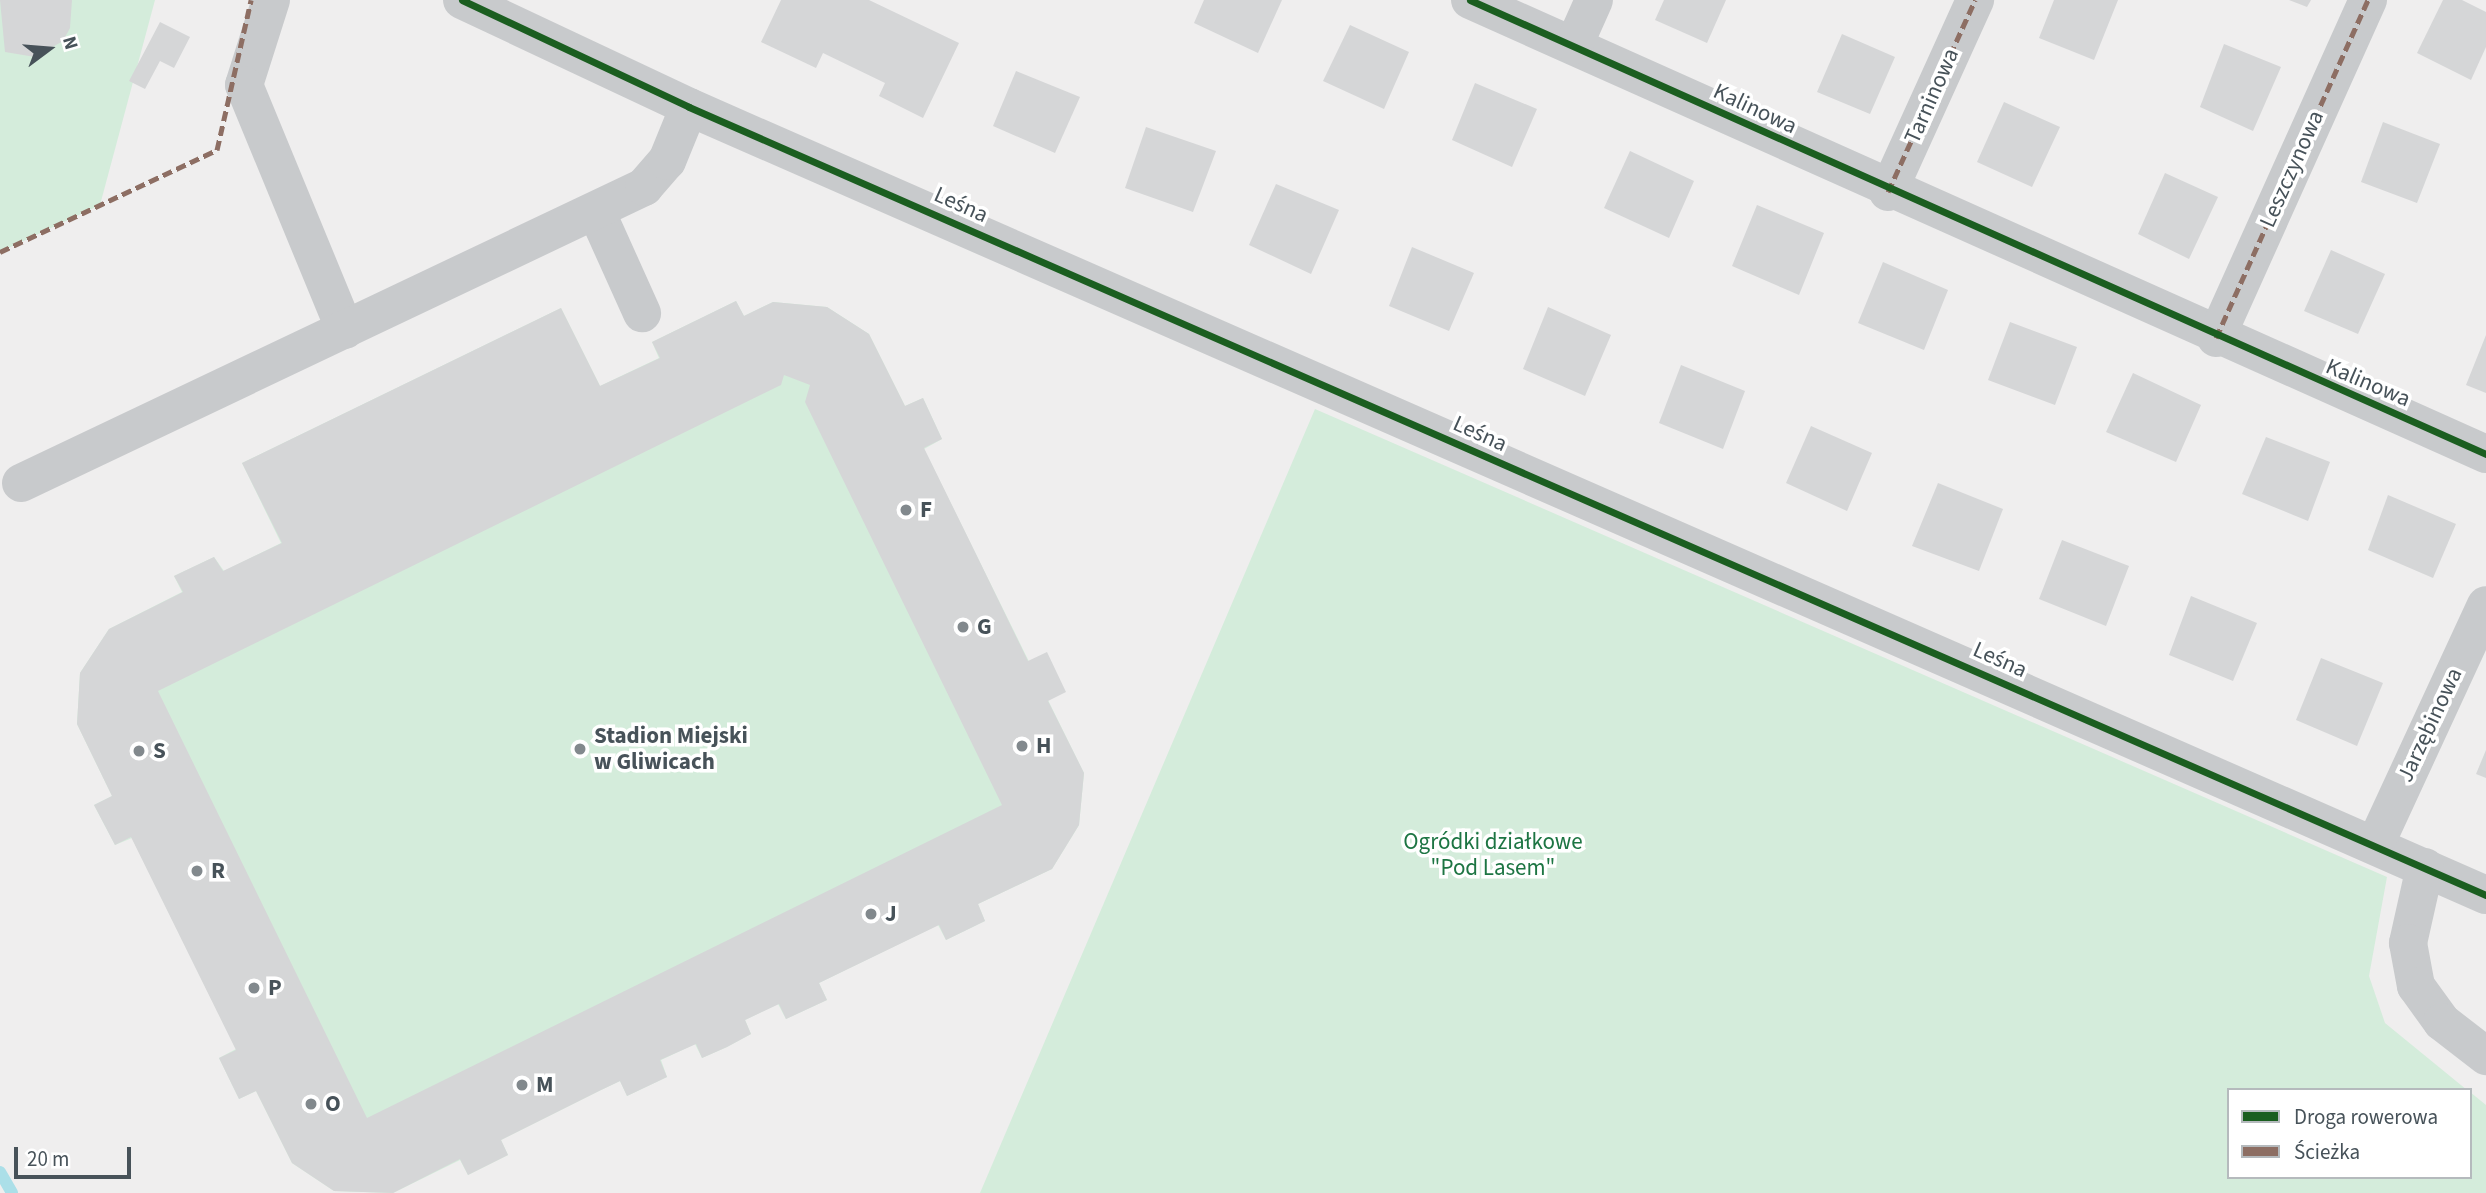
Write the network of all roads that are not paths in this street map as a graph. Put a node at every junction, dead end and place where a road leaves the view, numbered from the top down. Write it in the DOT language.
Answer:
graph roads {
  1 [pos="271,0"];
  2 [pos="1470,0"];
  3 [pos="1594,0"];
  4 [pos="1975,0"];
  5 [pos="2368,0"];
  6 [pos="469,1"];
  7 [pos="1574,45"];
  8 [pos="689,107"];
  9 [pos="1888,192"];
  10 [pos="597,213"];
  11 [pos="642,313"];
  12 [pos="345,330"];
  13 [pos="2216,338"];
  14 [pos="2486,454"];
  15 [pos="21,483"];
  16 [pos="2486,605"];
  17 [pos="2375,845"];
  18 [pos="2425,867"];
  19 [pos="2486,895"];
  20 [pos="2486,1056"];
  1 -- 12 [label="street"];
  2 -- 7 [label="street, Kalinowa"];
  3 -- 7 [label="street"];
  4 -- 9 [label="street, Tarninowa"];
  5 -- 13 [label="street, Leszczynowa"];
  6 -- 8 [label="street, Leśna"];
  7 -- 9 [label="street, Kalinowa"];
  8 -- 10 [label="street"];
  8 -- 17 [label="street, Leśna"];
  9 -- 13 [label="street, Kalinowa"];
  10 -- 11 [label="street"];
  10 -- 12 [label="street"];
  12 -- 15 [label="street"];
  13 -- 14 [label="street, Kalinowa"];
  16 -- 17 [label="street, Jarzębinowa"];
  17 -- 18 [label="street, Leśna"];
  18 -- 19 [label="street, Leśna"];
  18 -- 20 [label="street"];
}
